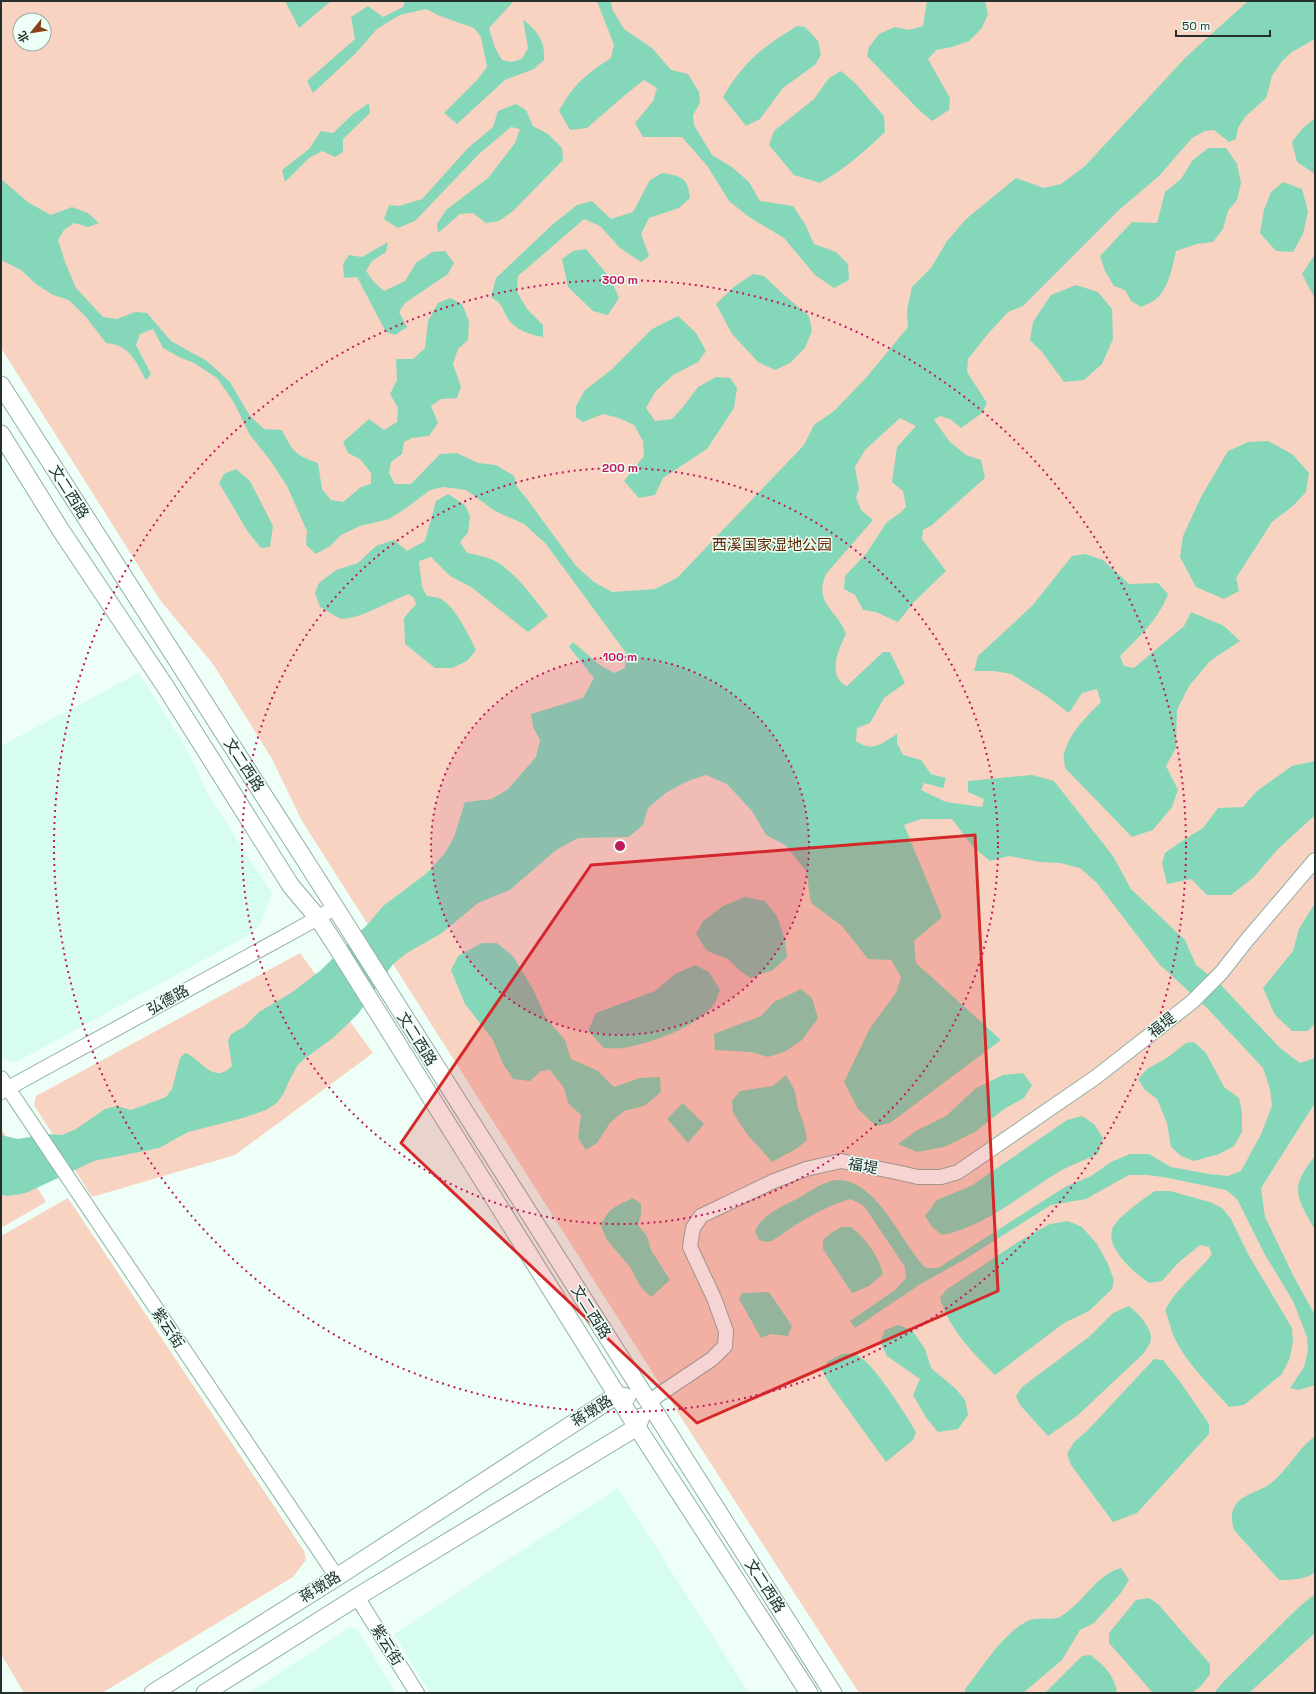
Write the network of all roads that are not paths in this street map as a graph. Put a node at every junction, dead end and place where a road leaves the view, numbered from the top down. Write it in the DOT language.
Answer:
graph roads {
  1 [pos="1,385"];
  2 [pos="1,434"];
  3 [pos="1315,860"];
  4 [pos="335,907"];
  5 [pos="318,918"];
  6 [pos="3,1086"];
  7 [pos="617,1395"];
  8 [pos="648,1402"];
  9 [pos="637,1427"];
  10 [pos="337,1576"];
  11 [pos="357,1598"];
  12 [pos="153,1693"];
  13 [pos="205,1693"];
  14 [pos="417,1693"];
  15 [pos="809,1693"];
  16 [pos="833,1693"];
  1 -- 4 [label="main road, 文二西路"];
  2 -- 5 [label="main road, 文二西路"];
  3 -- 8 [label="street, 福堤"];
  4 -- 5 [label="street, 弘德路"];
  4 -- 8 [label="main road, 文二西路"];
  5 -- 6 [label="street, 弘德路"];
  5 -- 7 [label="main road, 文二西路"];
  6 -- 10 [label="street, 紫云街"];
  7 -- 8 [label="main road, 蒋墩路"];
  7 -- 9 [label="main road, 文二西路"];
  7 -- 10 [label="main road, 蒋墩路"];
  8 -- 9 [label="main road"];
  8 -- 16 [label="main road, 文二西路"];
  9 -- 11 [label="main road, 蒋墩路"];
  9 -- 15 [label="main road, 文二西路"];
  10 -- 12 [label="main road, 蒋墩路"];
  11 -- 13 [label="main road, 蒋墩路"];
  11 -- 14 [label="street, 紫云街"];
}
